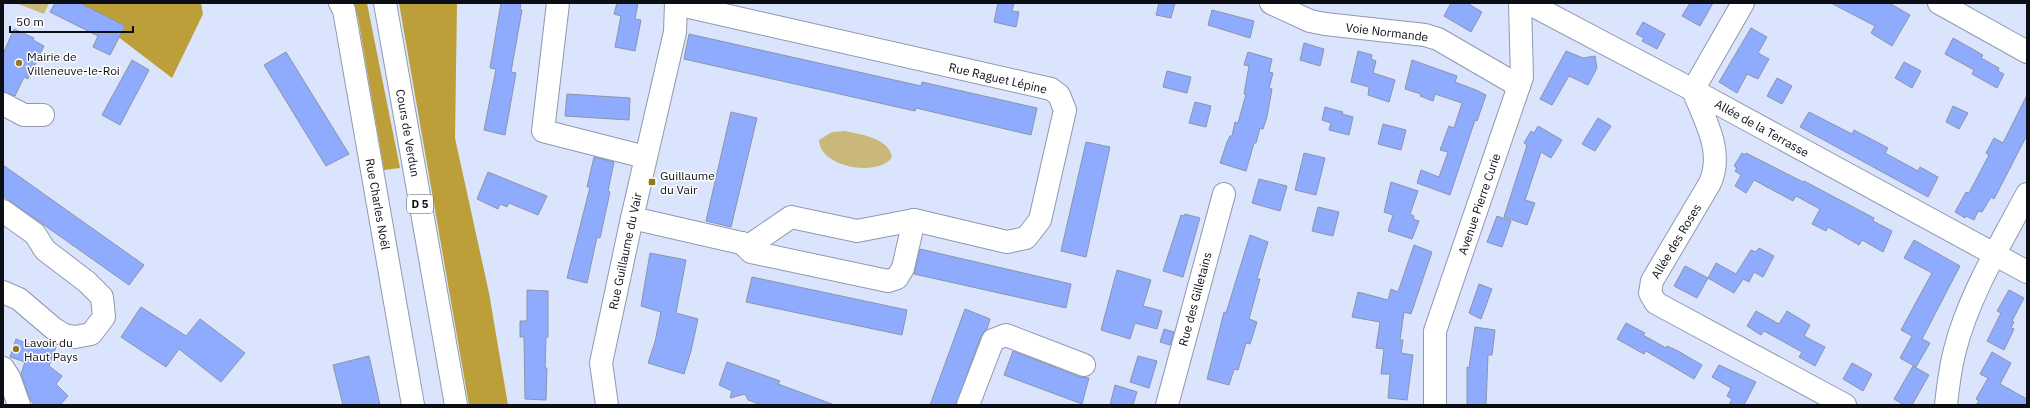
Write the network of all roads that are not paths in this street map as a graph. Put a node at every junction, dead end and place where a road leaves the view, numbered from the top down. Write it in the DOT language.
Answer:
graph roads {
  1 [pos="340,3"];
  2 [pos="385,3"];
  3 [pos="558,3"];
  4 [pos="676,3"];
  5 [pos="1271,3"];
  6 [pos="1520,3"];
  7 [pos="1528,3"];
  8 [pos="1743,3"];
  9 [pos="1939,3"];
  10 [pos="2027,52"];
  11 [pos="1519,86"];
  12 [pos="1694,90"];
  13 [pos="3,104"];
  14 [pos="44,115"];
  15 [pos="646,157"];
  16 [pos="1224,194"];
  17 [pos="2027,194"];
  18 [pos="3,211"];
  19 [pos="632,218"];
  20 [pos="914,220"];
  21 [pos="742,243"];
  22 [pos="1995,254"];
  23 [pos="2027,272"];
  24 [pos="3,292"];
  25 [pos="1084,365"];
  26 [pos="3,368"];
  27 [pos="19,405"];
  28 [pos="413,405"];
  29 [pos="456,405"];
  30 [pos="607,405"];
  31 [pos="968,405"];
  32 [pos="1167,405"];
  33 [pos="1435,405"];
  34 [pos="1845,405"];
  35 [pos="1946,405"];
  1 -- 28 [label="street, Rue Charles Noël"];
  2 -- 29 [label="street, Cours de Verdun / D 5"];
  3 -- 15 [label="street"];
  4 -- 15 [label="street, Rue Guillaume du Vair"];
  4 -- 20 [label="street, Rue Raguet Lépine"];
  5 -- 11 [label="street, Voie Normande"];
  6 -- 11 [label="street, Avenue Pierre Curie"];
  7 -- 12 [label="street, Allée de la Terrasse"];
  8 -- 12 [label="street"];
  9 -- 10 [label="street"];
  11 -- 33 [label="street, Avenue Pierre Curie"];
  12 -- 22 [label="street, Allée de la Terrasse"];
  12 -- 34 [label="street, Allée des Roses"];
  13 -- 14 [label="street"];
  15 -- 19 [label="street, Rue Guillaume du Vair"];
  16 -- 32 [label="street, Rue des Gilletains"];
  17 -- 22 [label="street"];
  18 -- 24 [label="street"];
  19 -- 21 [label="street, Rue Raguet Lépine"];
  19 -- 30 [label="street, Rue Guillaume du Vair"];
  20 -- 21 [label="street, Rue Raguet Lépine"];
  20 -- 21 [label="street, Rue Raguet Lépine"];
  22 -- 23 [label="street, Allée de la Terrasse"];
  22 -- 35 [label="street"];
  25 -- 31 [label="street"];
  26 -- 27 [label="street"];
}
